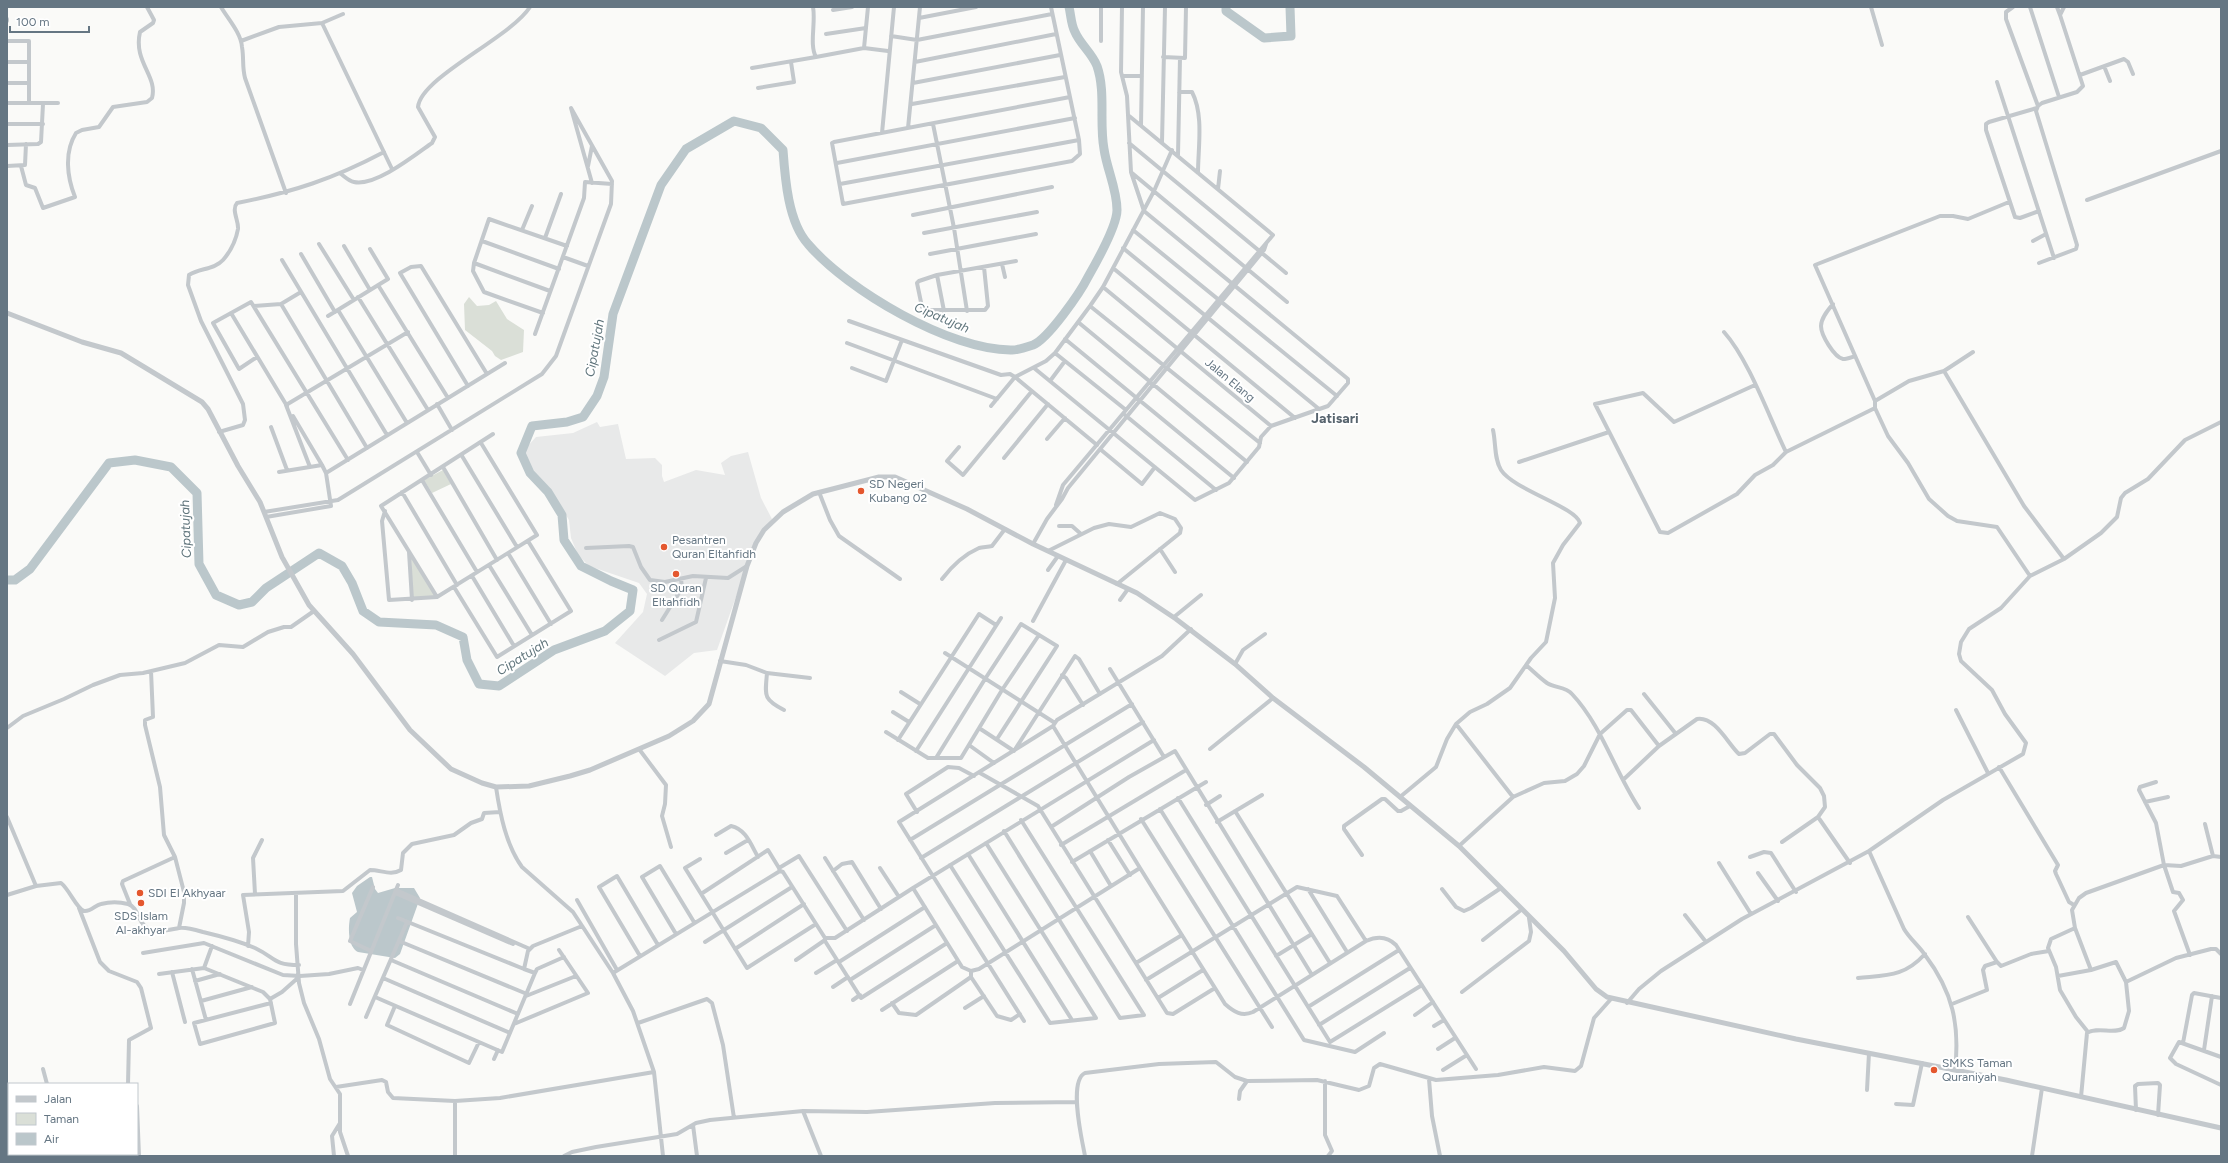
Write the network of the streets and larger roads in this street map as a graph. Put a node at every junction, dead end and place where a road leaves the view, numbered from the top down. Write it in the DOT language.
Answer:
graph roads {
  1 [pos="147,7"];
  2 [pos="221,7"];
  3 [pos="530,7"];
  4 [pos="813,7"];
  5 [pos="852,7"];
  6 [pos="868,7"];
  7 [pos="894,7"];
  8 [pos="920,7"];
  9 [pos="976,7"];
  10 [pos="1051,7"];
  11 [pos="1101,7"];
  12 [pos="1122,7"];
  13 [pos="1143,7"];
  14 [pos="1165,7"];
  15 [pos="1186,7"];
  16 [pos="1871,7"];
  17 [pos="2013,7"];
  18 [pos="2030,7"];
  19 [pos="2057,7"];
  20 [pos="2064,7"];
  21 [pos="833,10"];
  22 [pos="343,14"];
  23 [pos="1052,14"];
  24 [pos="2060,15"];
  25 [pos="919,18"];
  26 [pos="322,22"];
  27 [pos="866,28"];
  28 [pos="826,34"];
  29 [pos="1056,34"];
  30 [pos="891,36"];
  31 [pos="917,40"];
  32 [pos="7,41"];
  33 [pos="240,41"];
  34 [pos="1101,41"];
  35 [pos="1882,45"];
  36 [pos="864,48"];
  37 [pos="888,51"];
  38 [pos="1060,55"];
  39 [pos="816,57"];
  40 [pos="1163,57"];
  41 [pos="1180,58"];
  42 [pos="7,62"];
  43 [pos="29,62"];
  44 [pos="790,62"];
  45 [pos="915,62"];
  46 [pos="2104,66"];
  47 [pos="752,68"];
  48 [pos="2133,74"];
  49 [pos="2080,75"];
  50 [pos="1065,76"];
  51 [pos="1122,76"];
  52 [pos="1142,76"];
  53 [pos="2110,81"];
  54 [pos="1997,82"];
  55 [pos="7,83"];
  56 [pos="29,83"];
  57 [pos="913,83"];
  58 [pos="758,88"];
  59 [pos="1179,92"];
  60 [pos="1070,97"];
  61 [pos="2059,97"];
  62 [pos="7,103"];
  63 [pos="58,103"];
  64 [pos="29,104"];
  65 [pos="43,104"];
  66 [pos="912,104"];
  67 [pos="2037,107"];
  68 [pos="1128,115"];
  69 [pos="2008,116"];
  70 [pos="1075,118"];
  71 [pos="7,124"];
  72 [pos="43,124"];
  73 [pos="933,124"];
  74 [pos="1140,125"];
  75 [pos="908,128"];
  76 [pos="882,133"];
  77 [pos="1079,140"];
  78 [pos="1162,142"];
  79 [pos="1130,143"];
  80 [pos="26,144"];
  81 [pos="937,144"];
  82 [pos="7,145"];
  83 [pos="592,146"];
  84 [pos="1172,150"];
  85 [pos="2221,151"];
  86 [pos="384,152"];
  87 [pos="1178,155"];
  88 [pos="837,163"];
  89 [pos="7,166"];
  90 [pos="21,166"];
  91 [pos="588,166"];
  92 [pos="941,166"];
  93 [pos="392,170"];
  94 [pos="1163,171"];
  95 [pos="1220,171"];
  96 [pos="1131,172"];
  97 [pos="341,174"];
  98 [pos="1198,174"];
  99 [pos="592,183"];
  100 [pos="612,184"];
  101 [pos="840,184"];
  102 [pos="946,186"];
  103 [pos="1052,188"];
  104 [pos="1218,189"];
  105 [pos="1154,191"];
  106 [pos="286,192"];
  107 [pos="561,194"];
  108 [pos="2087,200"];
  109 [pos="2010,202"];
  110 [pos="532,206"];
  111 [pos="950,209"];
  112 [pos="1144,211"];
  113 [pos="2038,211"];
  114 [pos="1037,212"];
  115 [pos="913,215"];
  116 [pos="954,228"];
  117 [pos="522,230"];
  118 [pos="1133,230"];
  119 [pos="924,233"];
  120 [pos="1036,234"];
  121 [pos="2046,234"];
  122 [pos="545,238"];
  123 [pos="482,241"];
  124 [pos="2033,241"];
  125 [pos="319,244"];
  126 [pos="344,246"];
  127 [pos="567,246"];
  128 [pos="1123,248"];
  129 [pos="370,249"];
  130 [pos="957,249"];
  131 [pos="1260,251"];
  132 [pos="301,254"];
  133 [pos="930,254"];
  134 [pos="563,257"];
  135 [pos="2054,258"];
  136 [pos="282,260"];
  137 [pos="1016,261"];
  138 [pos="474,263"];
  139 [pos="2039,263"];
  140 [pos="1002,264"];
  141 [pos="588,266"];
  142 [pos="984,267"];
  143 [pos="1112,268"];
  144 [pos="1247,268"];
  145 [pos="559,269"];
  146 [pos="961,271"];
  147 [pos="1286,273"];
  148 [pos="937,275"];
  149 [pos="1005,277"];
  150 [pos="1233,284"];
  151 [pos="378,285"];
  152 [pos="1103,287"];
  153 [pos="370,290"];
  154 [pos="550,291"];
  155 [pos="301,292"];
  156 [pos="358,297"];
  157 [pos="354,300"];
  158 [pos="1219,300"];
  159 [pos="1287,302"];
  160 [pos="281,304"];
  161 [pos="1832,304"];
  162 [pos="254,306"];
  163 [pos="1090,306"];
  164 [pos="337,311"];
  165 [pos="944,311"];
  166 [pos="967,311"];
  167 [pos="7,313"];
  168 [pos="231,313"];
  169 [pos="543,313"];
  170 [pos="328,316"];
  171 [pos="1206,317"];
  172 [pos="849,321"];
  173 [pos="1078,322"];
  174 [pos="408,332"];
  175 [pos="1724,332"];
  176 [pos="1192,333"];
  177 [pos="535,334"];
  178 [pos="1065,339"];
  179 [pos="902,340"];
  180 [pos="847,343"];
  181 [pos="388,345"];
  182 [pos="1179,350"];
  183 [pos="1973,352"];
  184 [pos="1055,353"];
  185 [pos="1856,356"];
  186 [pos="257,357"];
  187 [pos="367,357"];
  188 [pos="894,360"];
  189 [pos="1065,361"];
  190 [pos="505,363"];
  191 [pos="1165,366"];
  192 [pos="852,368"];
  193 [pos="1034,368"];
  194 [pos="348,369"];
  195 [pos="1944,371"];
  196 [pos="487,374"];
  197 [pos="1015,376"];
  198 [pos="326,380"];
  199 [pos="1050,381"];
  200 [pos="1152,383"];
  201 [pos="1755,385"];
  202 [pos="468,386"];
  203 [pos="1032,391"];
  204 [pos="307,392"];
  205 [pos="1337,396"];
  206 [pos="448,398"];
  207 [pos="997,399"];
  208 [pos="1138,399"];
  209 [pos="1876,401"];
  210 [pos="437,404"];
  211 [pos="1048,404"];
  212 [pos="286,405"];
  213 [pos="991,406"];
  214 [pos="1875,408"];
  215 [pos="1319,409"];
  216 [pos="428,410"];
  217 [pos="1125,413"];
  218 [pos="1065,418"];
  219 [pos="1295,418"];
  220 [pos="2221,422"];
  221 [pos="407,423"];
  222 [pos="1271,426"];
  223 [pos="271,427"];
  224 [pos="452,430"];
  225 [pos="1493,430"];
  226 [pos="1111,431"];
  227 [pos="219,432"];
  228 [pos="1609,432"];
  229 [pos="494,434"];
  230 [pos="387,435"];
  231 [pos="1047,439"];
  232 [pos="481,443"];
  233 [pos="1260,443"];
  234 [pos="959,447"];
  235 [pos="1099,447"];
  236 [pos="367,448"];
  237 [pos="417,452"];
  238 [pos="1786,452"];
  239 [pos="462,456"];
  240 [pos="1004,458"];
  241 [pos="348,460"];
  242 [pos="1247,462"];
  243 [pos="1519,462"];
  244 [pos="322,466"];
  245 [pos="310,467"];
  246 [pos="443,467"];
  247 [pos="1155,467"];
  248 [pos="287,470"];
  249 [pos="279,472"];
  250 [pos="326,473"];
  251 [pos="431,475"];
  252 [pos="1234,478"];
  253 [pos="422,480"];
  254 [pos="1216,490"];
  255 [pos="402,492"];
  256 [pos="820,492"];
  257 [pos="331,502"];
  258 [pos="384,511"];
  259 [pos="265,515"];
  260 [pos="1059,526"];
  261 [pos="1005,529"];
  262 [pos="1081,534"];
  263 [pos="528,541"];
  264 [pos="1033,544"];
  265 [pos="517,547"];
  266 [pos="586,548"];
  267 [pos="1160,549"];
  268 [pos="1048,551"];
  269 [pos="409,552"];
  270 [pos="508,553"];
  271 [pos="1058,556"];
  272 [pos="2064,559"];
  273 [pos="497,560"];
  274 [pos="1066,560"];
  275 [pos="489,565"];
  276 [pos="747,566"];
  277 [pos="1048,570"];
  278 [pos="477,572"];
  279 [pos="1175,572"];
  280 [pos="472,576"];
  281 [pos="2030,576"];
  282 [pos="706,578"];
  283 [pos="682,579"];
  284 [pos="900,579"];
  285 [pos="942,579"];
  286 [pos="1117,584"];
  287 [pos="455,586"];
  288 [pos="1128,589"];
  289 [pos="1201,595"];
  290 [pos="437,597"];
  291 [pos="412,600"];
  292 [pos="1120,600"];
  293 [pos="314,611"];
  294 [pos="1174,617"];
  295 [pos="1001,618"];
  296 [pos="662,620"];
  297 [pos="1033,622"];
  298 [pos="551,624"];
  299 [pos="996,625"];
  300 [pos="1191,629"];
  301 [pos="1265,634"];
  302 [pos="532,635"];
  303 [pos="1039,635"];
  304 [pos="659,640"];
  305 [pos="514,646"];
  306 [pos="945,653"];
  307 [pos="950,657"];
  308 [pos="720,661"];
  309 [pos="1235,664"];
  310 [pos="1526,665"];
  311 [pos="968,668"];
  312 [pos="1110,669"];
  313 [pos="150,670"];
  314 [pos="767,673"];
  315 [pos="1062,675"];
  316 [pos="810,678"];
  317 [pos="985,679"];
  318 [pos="1119,683"];
  319 [pos="1002,690"];
  320 [pos="901,692"];
  321 [pos="1100,694"];
  322 [pos="1644,694"];
  323 [pos="1273,698"];
  324 [pos="1020,701"];
  325 [pos="920,704"];
  326 [pos="1132,704"];
  327 [pos="1083,705"];
  328 [pos="784,710"];
  329 [pos="1956,710"];
  330 [pos="893,712"];
  331 [pos="1038,713"];
  332 [pos="909,722"];
  333 [pos="1143,722"];
  334 [pos="1456,724"];
  335 [pos="1054,725"];
  336 [pos="7,728"];
  337 [pos="979,728"];
  338 [pos="886,732"];
  339 [pos="1600,734"];
  340 [pos="1676,734"];
  341 [pos="997,739"];
  342 [pos="898,740"];
  343 [pos="1154,740"];
  344 [pos="969,745"];
  345 [pos="1063,745"];
  346 [pos="1659,746"];
  347 [pos="639,749"];
  348 [pos="1210,749"];
  349 [pos="916,751"];
  350 [pos="1014,751"];
  351 [pos="1164,757"];
  352 [pos="936,758"];
  353 [pos="994,763"];
  354 [pos="1074,763"];
  355 [pos="1999,767"];
  356 [pos="1186,770"];
  357 [pos="980,773"];
  358 [pos="1988,773"];
  359 [pos="974,776"];
  360 [pos="1085,780"];
  361 [pos="1622,780"];
  362 [pos="1206,782"];
  363 [pos="2156,782"];
  364 [pos="1000,785"];
  365 [pos="496,787"];
  366 [pos="1196,788"];
  367 [pos="1262,795"];
  368 [pos="1220,796"];
  369 [pos="1021,797"];
  370 [pos="1400,797"];
  371 [pos="2168,797"];
  372 [pos="1096,798"];
  373 [pos="1178,798"];
  374 [pos="1514,798"];
  375 [pos="2145,802"];
  376 [pos="1206,805"];
  377 [pos="1410,806"];
  378 [pos="1639,808"];
  379 [pos="1039,809"];
  380 [pos="1160,809"];
  381 [pos="1235,811"];
  382 [pos="500,812"];
  383 [pos="917,812"];
  384 [pos="1108,816"];
  385 [pos="7,817"];
  386 [pos="1818,817"];
  387 [pos="1141,819"];
  388 [pos="1021,820"];
  389 [pos="1217,822"];
  390 [pos="2205,824"];
  391 [pos="1051,827"];
  392 [pos="1004,831"];
  393 [pos="1119,834"];
  394 [pos="716,835"];
  395 [pos="262,840"];
  396 [pos="748,840"];
  397 [pos="910,840"];
  398 [pos="1108,840"];
  399 [pos="1782,842"];
  400 [pos="986,843"];
  401 [pos="1061,844"];
  402 [pos="1460,846"];
  403 [pos="671,847"];
  404 [pos="1090,851"];
  405 [pos="1869,851"];
  406 [pos="726,853"];
  407 [pos="968,854"];
  408 [pos="1362,855"];
  409 [pos="2213,856"];
  410 [pos="175,857"];
  411 [pos="758,857"];
  412 [pos="1750,857"];
  413 [pos="2221,857"];
  414 [pos="825,858"];
  415 [pos="922,858"];
  416 [pos="700,859"];
  417 [pos="1072,862"];
  418 [pos="1718,863"];
  419 [pos="1850,863"];
  420 [pos="950,865"];
  421 [pos="2164,865"];
  422 [pos="880,868"];
  423 [pos="1140,868"];
  424 [pos="779,870"];
  425 [pos="833,871"];
  426 [pos="1758,873"];
  427 [pos="1130,875"];
  428 [pos="933,876"];
  429 [pos="36,886"];
  430 [pos="792,886"];
  431 [pos="1111,886"];
  432 [pos="373,887"];
  433 [pos="913,888"];
  434 [pos="1501,888"];
  435 [pos="1308,889"];
  436 [pos="1442,889"];
  437 [pos="1796,892"];
  438 [pos="296,893"];
  439 [pos="255,894"];
  440 [pos="700,894"];
  441 [pos="1286,894"];
  442 [pos="7,895"];
  443 [pos="1094,896"];
  444 [pos="899,898"];
  445 [pos="577,900"];
  446 [pos="1778,901"];
  447 [pos="130,904"];
  448 [pos="804,904"];
  449 [pos="1268,905"];
  450 [pos="2074,905"];
  451 [pos="925,907"];
  452 [pos="78,908"];
  453 [pos="1076,908"];
  454 [pos="881,909"];
  455 [pos="1521,910"];
  456 [pos="712,912"];
  457 [pos="1750,914"];
  458 [pos="1685,915"];
  459 [pos="1251,916"];
  460 [pos="398,918"];
  461 [pos="1058,918"];
  462 [pos="1529,918"];
  463 [pos="1968,918"];
  464 [pos="864,920"];
  465 [pos="407,922"];
  466 [pos="694,922"];
  467 [pos="816,924"];
  468 [pos="936,925"];
  469 [pos="582,926"];
  470 [pos="1234,927"];
  471 [pos="179,928"];
  472 [pos="2075,928"];
  473 [pos="1040,929"];
  474 [pos="724,931"];
  475 [pos="846,931"];
  476 [pos="676,934"];
  477 [pos="1312,934"];
  478 [pos="1182,935"];
  479 [pos="1216,938"];
  480 [pos="825,939"];
  481 [pos="1483,940"];
  482 [pos="1022,941"];
  483 [pos="1366,941"];
  484 [pos="399,942"];
  485 [pos="705,942"];
  486 [pos="1706,942"];
  487 [pos="947,943"];
  488 [pos="658,945"];
  489 [pos="1294,945"];
  490 [pos="212,946"];
  491 [pos="248,946"];
  492 [pos="735,949"];
  493 [pos="529,950"];
  494 [pos="559,950"];
  495 [pos="1399,950"];
  496 [pos="371,951"];
  497 [pos="2049,951"];
  498 [pos="1005,952"];
  499 [pos="1193,952"];
  500 [pos="1347,952"];
  501 [pos="143,953"];
  502 [pos="1925,954"];
  503 [pos="2221,954"];
  504 [pos="2190,955"];
  505 [pos="640,956"];
  506 [pos="1276,956"];
  507 [pos="564,957"];
  508 [pos="391,960"];
  509 [pos="796,960"];
  510 [pos="838,961"];
  511 [pos="958,961"];
  512 [pos="1997,962"];
  513 [pos="988,963"];
  514 [pos="1136,963"];
  515 [pos="1330,963"];
  516 [pos="299,965"];
  517 [pos="204,968"];
  518 [pos="1410,968"];
  519 [pos="192,969"];
  520 [pos="524,969"];
  521 [pos="364,970"];
  522 [pos="1204,970"];
  523 [pos="2091,970"];
  524 [pos="971,971"];
  525 [pos="172,972"];
  526 [pos="615,972"];
  527 [pos="159,974"];
  528 [pos="220,974"];
  529 [pos="535,974"];
  530 [pos="816,974"];
  531 [pos="1312,975"];
  532 [pos="300,976"];
  533 [pos="576,976"];
  534 [pos="2058,976"];
  535 [pos="971,977"];
  536 [pos="383,978"];
  537 [pos="1858,978"];
  538 [pos="849,979"];
  539 [pos="1146,980"];
  540 [pos="195,981"];
  541 [pos="2126,982"];
  542 [pos="1294,986"];
  543 [pos="1422,986"];
  544 [pos="252,987"];
  545 [pos="833,987"];
  546 [pos="1215,988"];
  547 [pos="1462,992"];
  548 [pos="526,995"];
  549 [pos="860,995"];
  550 [pos="984,996"];
  551 [pos="1278,996"];
  552 [pos="2212,996"];
  553 [pos="375,997"];
  554 [pos="1158,998"];
  555 [pos="2221,998"];
  556 [pos="1611,999"];
  557 [pos="852,1000"];
  558 [pos="201,1001"];
  559 [pos="270,1001"];
  560 [pos="1433,1002"];
  561 [pos="892,1003"];
  562 [pos="1627,1003"];
  563 [pos="350,1004"];
  564 [pos="1952,1004"];
  565 [pos="395,1006"];
  566 [pos="1308,1007"];
  567 [pos="965,1008"];
  568 [pos="1260,1008"];
  569 [pos="882,1010"];
  570 [pos="518,1014"];
  571 [pos="1020,1014"];
  572 [pos="1415,1015"];
  573 [pos="366,1017"];
  574 [pos="206,1020"];
  575 [pos="1072,1020"];
  576 [pos="1444,1020"];
  577 [pos="1024,1021"];
  578 [pos="185,1022"];
  579 [pos="638,1023"];
  580 [pos="514,1024"];
  581 [pos="1319,1025"];
  582 [pos="1434,1026"];
  583 [pos="1272,1027"];
  584 [pos="2088,1032"];
  585 [pos="510,1033"];
  586 [pos="1384,1033"];
  587 [pos="1456,1038"];
  588 [pos="479,1042"];
  589 [pos="2183,1043"];
  590 [pos="1438,1049"];
  591 [pos="498,1050"];
  592 [pos="2204,1050"];
  593 [pos="1869,1053"];
  594 [pos="1467,1055"];
  595 [pos="2221,1057"];
  596 [pos="494,1059"];
  597 [pos="1922,1063"];
  598 [pos="1476,1068"];
  599 [pos="43,1069"];
  600 [pos="1443,1070"];
  601 [pos="1955,1070"];
  602 [pos="654,1072"];
  603 [pos="1429,1079"];
  604 [pos="1248,1081"];
  605 [pos="1325,1081"];
  606 [pos="47,1083"];
  607 [pos="128,1083"];
  608 [pos="2221,1084"];
  609 [pos="336,1087"];
  610 [pos="2042,1088"];
  611 [pos="1867,1090"];
  612 [pos="2081,1097"];
  613 [pos="1239,1099"];
  614 [pos="455,1101"];
  615 [pos="1077,1102"];
  616 [pos="1896,1104"];
  617 [pos="2136,1110"];
  618 [pos="803,1111"];
  619 [pos="2158,1115"];
  620 [pos="734,1118"];
  621 [pos="340,1122"];
  622 [pos="693,1125"];
  623 [pos="2221,1128"];
  624 [pos="138,1129"];
  625 [pos="660,1138"];
  626 [pos="139,1156"];
  627 [pos="334,1156"];
  628 [pos="348,1156"];
  629 [pos="456,1156"];
  630 [pos="564,1156"];
  631 [pos="664,1156"];
  632 [pos="697,1156"];
  633 [pos="821,1156"];
  634 [pos="1084,1156"];
  635 [pos="1328,1156"];
  636 [pos="1440,1156"];
  637 [pos="2032,1156"];
  1 -- 90 [label="street"];
  2 -- 33 [label="street"];
  3 -- 93 [label="street"];
  4 -- 39 [label="street"];
  5 -- 21 [label="street"];
  6 -- 27 [label="street"];
  7 -- 30 [label="street"];
  8 -- 25 [label="street"];
  9 -- 25 [label="street"];
  10 -- 23 [label="street"];
  11 -- 34 [label="street"];
  12 -- 51 [label="street"];
  13 -- 52 [label="street"];
  14 -- 40 [label="street"];
  15 -- 41 [label="street"];
  16 -- 35 [label="street"];
  17 -- 67 [label="street"];
  18 -- 61 [label="street"];
  19 -- 24 [label="street"];
  20 -- 24 [label="street"];
  22 -- 26 [label="street"];
  23 -- 29 [label="street"];
  23 -- 31 [label="street"];
  24 -- 49 [label="street"];
  25 -- 31 [label="street"];
  26 -- 33 [label="street"];
  26 -- 86 [label="street"];
  27 -- 28 [label="street"];
  27 -- 36 [label="street"];
  29 -- 38 [label="street"];
  29 -- 45 [label="street"];
  30 -- 31 [label="street"];
  30 -- 37 [label="street"];
  31 -- 45 [label="street"];
  32 -- 43 [label="street"];
  33 -- 106 [label="street"];
  36 -- 37 [label="street"];
  36 -- 39 [label="street"];
  37 -- 76 [label="street"];
  38 -- 50 [label="street"];
  38 -- 57 [label="street"];
  39 -- 44 [label="street"];
  40 -- 41 [label="street"];
  40 -- 78 [label="street"];
  41 -- 59 [label="street"];
  42 -- 43 [label="street"];
  43 -- 56 [label="street"];
  44 -- 47 [label="street"];
  44 -- 58 [label="street"];
  45 -- 57 [label="street"];
  46 -- 48 [label="street"];
  46 -- 49 [label="street"];
  46 -- 53 [label="street"];
  49 -- 61 [label="street"];
  50 -- 60 [label="street"];
  50 -- 66 [label="street"];
  51 -- 52 [label="street"];
  51 -- 68 [label="street"];
  52 -- 74 [label="street"];
  54 -- 69 [label="street"];
  55 -- 56 [label="street"];
  56 -- 64 [label="street"];
  57 -- 66 [label="street"];
  59 -- 87 [label="street"];
  59 -- 98 [label="street"];
  60 -- 70 [label="street"];
  60 -- 73 [label="street"];
  61 -- 67 [label="street"];
  62 -- 64 [label="street"];
  63 -- 65 [label="street"];
  64 -- 65 [label="street"];
  65 -- 72 [label="street"];
  66 -- 75 [label="street"];
  67 -- 69 [label="street"];
  67 -- 135 [label="street"];
  68 -- 74 [label="street"];
  68 -- 79 [label="street"];
  69 -- 109 [label="street"];
  69 -- 113 [label="street"];
  70 -- 77 [label="street"];
  70 -- 81 [label="street"];
  71 -- 72 [label="street"];
  72 -- 80 [label="street"];
  73 -- 75 [label="street"];
  73 -- 81 [label="street"];
  74 -- 78 [label="street"];
  75 -- 76 [label="street"];
  76 -- 88 [label="street"];
  77 -- 92 [label="street"];
  77 -- 102 [label="street"];
  78 -- 84 [label="street"];
  79 -- 94 [label="street"];
  79 -- 96 [label="street"];
  80 -- 82 [label="street"];
  80 -- 90 [label="street"];
  81 -- 88 [label="street"];
  81 -- 92 [label="street"];
  83 -- 91 [label="street"];
  83 -- 91 [label="street"];
  83 -- 100 [label="street"];
  84 -- 87 [label="street"];
  84 -- 94 [label="street"];
  85 -- 108 [label="street"];
  86 -- 93 [label="street"];
  86 -- 97 [label="street"];
  87 -- 98 [label="street"];
  88 -- 101 [label="street"];
  89 -- 90 [label="street"];
  91 -- 99 [label="street"];
  92 -- 101 [label="street"];
  92 -- 102 [label="street"];
  93 -- 97 [label="street"];
  94 -- 105 [label="street"];
  94 -- 131 [label="street"];
  95 -- 104 [label="street"];
  96 -- 105 [label="street"];
  96 -- 112 [label="street"];
  97 -- 106 [label="street"];
  98 -- 104 [label="street"];
  99 -- 100 [label="street"];
  99 -- 127 [label="street"];
  100 -- 141 [label="street"];
  101 -- 102 [label="street"];
  102 -- 111 [label="street"];
  103 -- 111 [label="street"];
  104 -- 131 [label="street"];
  105 -- 112 [label="street"];
  105 -- 144 [label="street"];
  106 -- 227 [label="street"];
  107 -- 122 [label="street"];
  109 -- 113 [label="street"];
  109 -- 161 [label="street"];
  110 -- 117 [label="street"];
  111 -- 115 [label="street"];
  111 -- 116 [label="street"];
  112 -- 118 [label="street"];
  112 -- 150 [label="street"];
  113 -- 121 [label="street"];
  114 -- 116 [label="street"];
  116 -- 119 [label="street"];
  116 -- 130 [label="street"];
  117 -- 122 [label="street"];
  117 -- 123 [label="street"];
  118 -- 128 [label="street"];
  118 -- 158 [label="street"];
  120 -- 130 [label="street"];
  121 -- 124 [label="street"];
  121 -- 135 [label="street"];
  122 -- 127 [label="street"];
  123 -- 138 [label="street"];
  123 -- 145 [label="street"];
  125 -- 157 [label="street"];
  126 -- 153 [label="street"];
  127 -- 134 [label="street"];
  128 -- 143 [label="street"];
  128 -- 171 [label="street"];
  129 -- 151 [label="street"];
  130 -- 133 [label="street"];
  130 -- 146 [label="street"];
  131 -- 144 [label="street"];
  131 -- 147 [label="street"];
  132 -- 164 [label="street"];
  134 -- 141 [label="street"];
  134 -- 145 [label="street"];
  135 -- 139 [label="street"];
  136 -- 155 [label="street"];
  137 -- 140 [label="street"];
  138 -- 154 [label="street"];
  138 -- 169 [label="street"];
  140 -- 142 [label="street"];
  140 -- 149 [label="street"];
  141 -- 224 [label="street"];
  142 -- 146 [label="street"];
  142 -- 166 [label="street"];
  143 -- 152 [label="street"];
  143 -- 176 [label="street"];
  144 -- 150 [label="street"];
  144 -- 159 [label="street"];
  145 -- 154 [label="street"];
  146 -- 148 [label="street"];
  146 -- 166 [label="street"];
  148 -- 165 [label="street"];
  148 -- 165 [label="street"];
  150 -- 158 [label="street"];
  150 -- 205 [label="street"];
  151 -- 153 [label="street"];
  151 -- 174 [label="street"];
  152 -- 163 [label="street"];
  152 -- 182 [label="street, Jalan Elang"];
  153 -- 156 [label="street"];
  154 -- 169 [label="street"];
  155 -- 160 [label="street"];
  155 -- 194 [label="street"];
  156 -- 157 [label="street"];
  156 -- 181 [label="street"];
  157 -- 164 [label="street"];
  158 -- 171 [label="street"];
  158 -- 205 [label="street"];
  160 -- 162 [label="street"];
  160 -- 198 [label="street"];
  161 -- 185 [label="street"];
  161 -- 185 [label="street"];
  162 -- 168 [label="street"];
  162 -- 204 [label="street"];
  163 -- 173 [label="street"];
  163 -- 191 [label="street"];
  164 -- 170 [label="street"];
  164 -- 187 [label="street"];
  165 -- 166 [label="street"];
  167 -- 227 [label="street"];
  168 -- 186 [label="street"];
  168 -- 186 [label="street"];
  169 -- 177 [label="street"];
  171 -- 176 [label="street"];
  171 -- 215 [label="street"];
  172 -- 179 [label="street"];
  173 -- 178 [label="street"];
  173 -- 200 [label="street"];
  174 -- 181 [label="street"];
  174 -- 206 [label="street"];
  175 -- 201 [label="street"];
  176 -- 182 [label="street"];
  176 -- 219 [label="street"];
  178 -- 184 [label="street"];
  178 -- 208 [label="street"];
  179 -- 188 [label="street"];
  179 -- 197 [label="street"];
  180 -- 188 [label="street"];
  181 -- 187 [label="street"];
  181 -- 216 [label="street"];
  182 -- 191 [label="street"];
  182 -- 222 [label="street, Jalan Elang"];
  183 -- 195 [label="street"];
  184 -- 189 [label="street"];
  184 -- 193 [label="street"];
  185 -- 209 [label="street"];
  186 -- 212 [label="street"];
  187 -- 194 [label="street"];
  187 -- 221 [label="street"];
  188 -- 192 [label="street"];
  188 -- 207 [label="street"];
  189 -- 199 [label="street"];
  189 -- 217 [label="street"];
  190 -- 196 [label="street"];
  191 -- 200 [label="street"];
  191 -- 233 [label="street"];
  193 -- 197 [label="street"];
  193 -- 199 [label="street"];
  194 -- 198 [label="street"];
  194 -- 230 [label="street"];
  195 -- 209 [label="street"];
  195 -- 272 [label="street"];
  196 -- 202 [label="street"];
  196 -- 202 [label="street"];
  197 -- 203 [label="street"];
  197 -- 207 [label="street"];
  198 -- 204 [label="street"];
  198 -- 236 [label="street"];
  199 -- 226 [label="street"];
  200 -- 208 [label="street"];
  200 -- 242 [label="street"];
  201 -- 228 [label="street"];
  201 -- 238 [label="street"];
  202 -- 206 [label="street"];
  203 -- 211 [label="street"];
  203 -- 234 [label="street"];
  204 -- 212 [label="street"];
  204 -- 241 [label="street"];
  205 -- 215 [label="street"];
  206 -- 210 [label="street"];
  207 -- 213 [label="street"];
  208 -- 217 [label="street"];
  208 -- 252 [label="street"];
  209 -- 214 [label="street"];
  210 -- 216 [label="street"];
  210 -- 224 [label="street"];
  211 -- 218 [label="street"];
  211 -- 240 [label="street"];
  212 -- 244 [label="street"];
  212 -- 245 [label="street"];
  214 -- 238 [label="street"];
  214 -- 281 [label="street"];
  215 -- 219 [label="street"];
  216 -- 221 [label="street"];
  217 -- 226 [label="street"];
  217 -- 254 [label="street"];
  218 -- 231 [label="street"];
  218 -- 235 [label="street"];
  219 -- 222 [label="street"];
  220 -- 272 [label="street"];
  221 -- 230 [label="street"];
  222 -- 233 [label="street"];
  223 -- 248 [label="street"];
  224 -- 237 [label="street"];
  225 -- 310 [label="street"];
  226 -- 235 [label="street"];
  226 -- 247 [label="street"];
  227 -- 259 [label="street"];
  228 -- 238 [label="street"];
  228 -- 243 [label="street"];
  229 -- 232 [label="street"];
  230 -- 236 [label="street"];
  232 -- 239 [label="street"];
  232 -- 263 [label="street"];
  233 -- 242 [label="street"];
  235 -- 247 [label="street"];
  235 -- 264 [label="street"];
  236 -- 241 [label="street"];
  237 -- 251 [label="street"];
  237 -- 257 [label="street"];
  239 -- 246 [label="street"];
  239 -- 265 [label="street"];
  241 -- 250 [label="street"];
  242 -- 252 [label="street"];
  244 -- 245 [label="street"];
  244 -- 250 [label="street"];
  245 -- 248 [label="street"];
  246 -- 251 [label="street"];
  246 -- 273 [label="street"];
  247 -- 254 [label="street"];
  248 -- 249 [label="street"];
  250 -- 257 [label="street"];
  251 -- 253 [label="street"];
  252 -- 254 [label="street"];
  253 -- 255 [label="street"];
  253 -- 278 [label="street"];
  255 -- 258 [label="street"];
  255 -- 287 [label="street"];
  256 -- 261 [label="street"];
  256 -- 276 [label="street"];
  256 -- 284 [label="street"];
  257 -- 259 [label="street"];
  258 -- 269 [label="street"];
  258 -- 291 [label="street"];
  259 -- 293 [label="street"];
  260 -- 262 [label="street"];
  261 -- 264 [label="street"];
  261 -- 285 [label="street"];
  262 -- 267 [label="street"];
  262 -- 268 [label="street"];
  263 -- 265 [label="street"];
  263 -- 298 [label="street"];
  264 -- 268 [label="street"];
  265 -- 270 [label="street"];
  266 -- 283 [label="street"];
  267 -- 279 [label="street"];
  267 -- 286 [label="street"];
  268 -- 271 [label="street"];
  269 -- 290 [label="street"];
  269 -- 291 [label="street"];
  270 -- 273 [label="street"];
  270 -- 298 [label="street"];
  271 -- 274 [label="street"];
  271 -- 277 [label="street"];
  272 -- 281 [label="street"];
  273 -- 275 [label="street"];
  274 -- 286 [label="street"];
  274 -- 297 [label="street"];
  275 -- 278 [label="street"];
  275 -- 302 [label="street"];
  276 -- 282 [label="street"];
  276 -- 308 [label="street"];
  278 -- 280 [label="street"];
  280 -- 287 [label="street"];
  280 -- 305 [label="street"];
  281 -- 355 [label="street"];
  282 -- 283 [label="street"];
  282 -- 304 [label="street"];
  283 -- 296 [label="street"];
  286 -- 288 [label="street"];
  287 -- 290 [label="street"];
  287 -- 305 [label="street"];
  288 -- 292 [label="street"];
  288 -- 294 [label="street"];
  289 -- 294 [label="street"];
  290 -- 291 [label="street"];
  293 -- 313 [label="street"];
  293 -- 365 [label="street"];
  294 -- 300 [label="street"];
  295 -- 299 [label="street"];
  298 -- 302 [label="street"];
  299 -- 307 [label="street"];
  299 -- 311 [label="street"];
  300 -- 309 [label="street"];
  300 -- 318 [label="street"];
  301 -- 309 [label="street"];
  302 -- 305 [label="street"];
  303 -- 317 [label="street"];
  303 -- 319 [label="street"];
  303 -- 324 [label="street"];
  306 -- 307 [label="street"];
  307 -- 311 [label="street"];
  307 -- 325 [label="street"];
  308 -- 314 [label="street"];
  308 -- 347 [label="street"];
  309 -- 323 [label="street"];
  310 -- 334 [label="street"];
  310 -- 339 [label="street"];
  311 -- 317 [label="street"];
  311 -- 349 [label="street"];
  312 -- 318 [label="street"];
  313 -- 336 [label="street"];
  313 -- 410 [label="street"];
  314 -- 316 [label="street"];
  314 -- 328 [label="street"];
  315 -- 321 [label="street"];
  315 -- 327 [label="street"];
  315 -- 331 [label="street"];
  317 -- 319 [label="street"];
  317 -- 352 [label="street"];
  318 -- 321 [label="street"];
  318 -- 326 [label="street"];
  319 -- 324 [label="street"];
  319 -- 337 [label="street"];
  320 -- 325 [label="street"];
  321 -- 327 [label="street"];
  322 -- 340 [label="street"];
  323 -- 348 [label="street"];
  323 -- 370 [label="street"];
  324 -- 331 [label="street"];
  324 -- 341 [label="street"];
  325 -- 332 [label="street"];
  326 -- 333 [label="street"];
  326 -- 345 [label="street"];
  327 -- 335 [label="street"];
  329 -- 358 [label="street"];
  330 -- 332 [label="street"];
  331 -- 335 [label="street"];
  331 -- 350 [label="street"];
  332 -- 342 [label="street"];
  333 -- 343 [label="street"];
  333 -- 354 [label="street"];
  334 -- 370 [label="street"];
  334 -- 374 [label="street"];
  335 -- 345 [label="street"];
  335 -- 350 [label="street"];
  337 -- 341 [label="street"];
  337 -- 344 [label="street"];
  338 -- 342 [label="street"];
  339 -- 346 [label="street"];
  339 -- 361 [label="street"];
  339 -- 374 [label="street"];
  340 -- 346 [label="street"];
  340 -- 386 [label="street"];
  341 -- 350 [label="street"];
  342 -- 349 [label="street"];
  343 -- 351 [label="street"];
  343 -- 360 [label="street"];
  344 -- 352 [label="street"];
  344 -- 353 [label="street"];
  345 -- 354 [label="street"];
  345 -- 364 [label="street"];
  346 -- 361 [label="street"];
  347 -- 365 [label="street"];
  347 -- 403 [label="street"];
  349 -- 352 [label="street"];
  350 -- 353 [label="street"];
  351 -- 356 [label="street"];
  351 -- 372 [label="street"];
  353 -- 357 [label="street"];
  354 -- 360 [label="street"];
  354 -- 369 [label="street"];
  355 -- 358 [label="street"];
  355 -- 450 [label="street"];
  356 -- 366 [label="street"];
  356 -- 384 [label="street"];
  357 -- 359 [label="street"];
  357 -- 364 [label="street"];
  358 -- 405 [label="street"];
  359 -- 383 [label="street"];
  359 -- 383 [label="street"];
  360 -- 372 [label="street"];
  360 -- 379 [label="street"];
  361 -- 378 [label="street"];
  362 -- 366 [label="street"];
  363 -- 375 [label="street"];
  364 -- 369 [label="street"];
  364 -- 397 [label="street"];
  365 -- 382 [label="street"];
  366 -- 373 [label="street"];
  366 -- 376 [label="street"];
  367 -- 381 [label="street"];
  368 -- 376 [label="street"];
  369 -- 379 [label="street"];
  369 -- 415 [label="street"];
  370 -- 377 [label="street"];
  371 -- 375 [label="street"];
  372 -- 384 [label="street"];
  372 -- 391 [label="street"];
  373 -- 380 [label="street"];
  373 -- 459 [label="street"];
  374 -- 402 [label="street"];
  375 -- 421 [label="street"];
  376 -- 389 [label="street"];
  377 -- 402 [label="street"];
  377 -- 408 [label="street"];
  379 -- 388 [label="street"];
  379 -- 391 [label="street"];
  380 -- 387 [label="street"];
  380 -- 470 [label="street"];
  381 -- 389 [label="street"];
  381 -- 441 [label="street"];
  382 -- 438 [label="street"];
  382 -- 469 [label="street"];
  383 -- 397 [label="street"];
  384 -- 393 [label="street"];
  384 -- 401 [label="street"];
  385 -- 429 [label="street"];
  386 -- 399 [label="street"];
  386 -- 419 [label="street"];
  387 -- 393 [label="street"];
  387 -- 479 [label="street"];
  388 -- 392 [label="street"];
  388 -- 453 [label="street"];
  389 -- 449 [label="street"];
  390 -- 409 [label="street"];
  391 -- 401 [label="street"];
  392 -- 400 [label="street"];
  392 -- 461 [label="street"];
  393 -- 398 [label="street"];
  393 -- 423 [label="street"];
  394 -- 396 [label="street"];
  395 -- 439 [label="street"];
  396 -- 406 [label="street"];
  396 -- 411 [label="street"];
  397 -- 415 [label="street"];
  398 -- 404 [label="street"];
  398 -- 427 [label="street"];
  400 -- 407 [label="street"];
  400 -- 473 [label="street"];
  401 -- 417 [label="street"];
  402 -- 434 [label="street"];
  404 -- 417 [label="street"];
  404 -- 431 [label="street"];
  405 -- 419 [label="street"];
  405 -- 502 [label="street"];
  407 -- 420 [label="street"];
  407 -- 482 [label="street"];
  409 -- 413 [label="street"];
  409 -- 421 [label="street"];
  410 -- 447 [label="street"];
  410 -- 471 [label="street"];
  411 -- 424 [label="street"];
  411 -- 440 [label="street"];
  412 -- 437 [label="street"];
  414 -- 425 [label="street"];
  415 -- 428 [label="street"];
  416 -- 440 [label="street"];
  417 -- 443 [label="street"];
  418 -- 457 [label="street"];
  419 -- 437 [label="street"];
  420 -- 428 [label="street"];
  420 -- 498 [label="street"];
  421 -- 450 [label="street"];
  421 -- 504 [label="street"];
  422 -- 444 [label="street"];
  423 -- 427 [label="street"];
  423 -- 478 [label="street"];
  424 -- 430 [label="street"];
  424 -- 456 [label="street"];
  424 -- 475 [label="street"];
  425 -- 454 [label="street"];
  425 -- 464 [label="street"];
  426 -- 446 [label="street"];
  427 -- 431 [label="street"];
  428 -- 433 [label="street"];
  428 -- 513 [label="street"];
  429 -- 442 [label="street"];
  429 -- 452 [label="street"];
  430 -- 448 [label="street"];
  430 -- 474 [label="street"];
  431 -- 443 [label="street"];
  432 -- 496 [label="street"];
  433 -- 444 [label="street"];
  433 -- 451 [label="street"];
  434 -- 436 [label="street"];
  434 -- 455 [label="street"];
  435 -- 441 [label="street"];
  435 -- 483 [label="street"];
  435 -- 500 [label="street"];
  437 -- 446 [label="street"];
  438 -- 439 [label="street"];
  438 -- 516 [label="street"];
  439 -- 491 [label="street"];
  440 -- 456 [label="street"];
  441 -- 449 [label="street"];
  441 -- 477 [label="street"];
  443 -- 453 [label="street"];
  443 -- 514 [label="street"];
  444 -- 454 [label="street"];
  445 -- 526 [label="street"];
  446 -- 457 [label="street"];
  447 -- 452 [label="street"];
  447 -- 471 [label="street"];
  448 -- 467 [label="street"];
  448 -- 492 [label="street"];
  449 -- 459 [label="street"];
  449 -- 489 [label="street"];
  450 -- 472 [label="street"];
  451 -- 468 [label="street"];
  451 -- 510 [label="street"];
  452 -- 607 [label="street"];
  453 -- 461 [label="street"];
  453 -- 461 [label="street"];
  454 -- 464 [label="street"];
  455 -- 462 [label="street"];
  455 -- 481 [label="street"];
  456 -- 466 [label="street"];
  456 -- 474 [label="street"];
  457 -- 486 [label="street"];
  458 -- 486 [label="street"];
  459 -- 470 [label="street"];
  459 -- 506 [label="street"];
  459 -- 542 [label="street"];
  460 -- 465 [label="street"];
  461 -- 473 [label="street"];
  462 -- 547 [label="street"];
  462 -- 556 [label="street"];
  463 -- 512 [label="street"];
  464 -- 475 [label="street"];
  465 -- 484 [label="street"];
  465 -- 520 [label="street"];
  466 -- 476 [label="street"];
  466 -- 476 [label="street"];
  467 -- 480 [label="street"];
  467 -- 492 [label="street"];
  468 -- 487 [label="street"];
  468 -- 538 [label="street"];
  469 -- 493 [label="street"];
  469 -- 526 [label="street"];
  470 -- 479 [label="street"];
  470 -- 551 [label="street"];
  471 -- 491 [label="street"];
  472 -- 497 [label="street"];
  472 -- 523 [label="street"];
  473 -- 482 [label="street"];
  473 -- 575 [label="street"];
  474 -- 485 [label="street"];
  474 -- 492 [label="street"];
  475 -- 480 [label="street"];
  476 -- 488 [label="street"];
  477 -- 489 [label="street"];
  477 -- 515 [label="street"];
  478 -- 499 [label="street"];
  478 -- 514 [label="street"];
  479 -- 499 [label="street"];
  479 -- 568 [label="street"];
  480 -- 509 [label="street"];
  480 -- 510 [label="street"];
  482 -- 498 [label="street"];
  482 -- 575 [label="street"];
  483 -- 495 [label="street"];
  483 -- 500 [label="street"];
  484 -- 508 [label="street"];
  484 -- 548 [label="street"];
  486 -- 562 [label="street"];
  487 -- 511 [label="street"];
  487 -- 549 [label="street"];
  488 -- 505 [label="street"];
  488 -- 505 [label="street"];
  489 -- 506 [label="street"];
  489 -- 531 [label="street"];
  490 -- 501 [label="street"];
  490 -- 517 [label="street"];
  490 -- 532 [label="street"];
  491 -- 516 [label="street"];
  493 -- 496 [label="street"];
  493 -- 520 [label="street"];
  494 -- 507 [label="street"];
  495 -- 518 [label="street"];
  495 -- 566 [label="street"];
  496 -- 521 [label="street"];
  497 -- 512 [label="street"];
  497 -- 534 [label="street"];
  498 -- 513 [label="street"];
  498 -- 575 [label="street"];
  499 -- 522 [label="street"];
  499 -- 539 [label="street"];
  500 -- 515 [label="street"];
  502 -- 537 [label="street"];
  502 -- 564 [label="street"];
  503 -- 504 [label="street"];
  504 -- 541 [label="street"];
  505 -- 526 [label="street"];
  506 -- 542 [label="street"];
  507 -- 529 [label="street"];
  507 -- 533 [label="street"];
  508 -- 536 [label="street"];
  508 -- 570 [label="street"];
  510 -- 530 [label="street"];
  510 -- 538 [label="street"];
  511 -- 524 [label="street"];
  511 -- 561 [label="street"];
  512 -- 564 [label="street"];
  513 -- 524 [label="street"];
  513 -- 571 [label="street"];
  514 -- 539 [label="street"];
  515 -- 531 [label="street"];
  516 -- 532 [label="street"];
  517 -- 519 [label="street"];
  517 -- 528 [label="street"];
  518 -- 543 [label="street"];
  518 -- 581 [label="street"];
  519 -- 525 [label="street"];
  519 -- 540 [label="street"];
  520 -- 529 [label="street"];
  521 -- 532 [label="street"];
  521 -- 563 [label="street"];
  522 -- 546 [label="street"];
  522 -- 554 [label="street"];
  523 -- 534 [label="street"];
  523 -- 541 [label="street"];
  524 -- 535 [label="street"];
  525 -- 527 [label="street"];
  525 -- 578 [label="street"];
  526 -- 579 [label="street"];
  528 -- 540 [label="street"];
  528 -- 544 [label="street"];
  529 -- 548 [label="street"];
  531 -- 542 [label="street"];
  532 -- 559 [label="street"];
  532 -- 609 [label="street"];
  533 -- 548 [label="street"];
  533 -- 580 [label="street"];
  534 -- 584 [label="street"];
  535 -- 550 [label="street"];
  535 -- 561 [label="street"];
  536 -- 553 [label="street"];
  536 -- 585 [label="street"];
  538 -- 545 [label="street"];
  538 -- 549 [label="street"];
  539 -- 554 [label="street"];
  540 -- 558 [label="street"];
  541 -- 584 [label="street"];
  542 -- 551 [label="street"];
  542 -- 566 [label="street"];
  543 -- 560 [label="street"];
  543 -- 581 [label="street"];
  544 -- 558 [label="street"];
  544 -- 559 [label="street"];
  546 -- 554 [label="street"];
  546 -- 568 [label="street"];
  548 -- 570 [label="street"];
  549 -- 557 [label="street"];
  550 -- 567 [label="street"];
  550 -- 571 [label="street"];
  551 -- 568 [label="street"];
  551 -- 586 [label="street"];
  552 -- 555 [label="street"];
  552 -- 589 [label="street"];
  552 -- 592 [label="street"];
  553 -- 565 [label="street"];
  553 -- 573 [label="street"];
  556 -- 562 [label="street"];
  556 -- 603 [label="street"];
  558 -- 574 [label="street"];
  559 -- 574 [label="street"];
  559 -- 574 [label="street"];
  560 -- 572 [label="street"];
  560 -- 576 [label="street"];
  561 -- 569 [label="street"];
  562 -- 593 [label="street"];
  564 -- 601 [label="street"];
  565 -- 588 [label="street"];
  565 -- 588 [label="street"];
  566 -- 581 [label="street"];
  568 -- 583 [label="street"];
  570 -- 580 [label="street"];
  571 -- 577 [label="street"];
  576 -- 582 [label="street"];
  576 -- 587 [label="street"];
  579 -- 602 [label="street"];
  579 -- 620 [label="street"];
  580 -- 585 [label="street"];
  584 -- 612 [label="street"];
  585 -- 591 [label="street"];
  587 -- 590 [label="street"];
  587 -- 594 [label="street"];
  588 -- 591 [label="street"];
  589 -- 592 [label="street"];
  589 -- 608 [label="street"];
  591 -- 596 [label="street"];
  592 -- 595 [label="street"];
  593 -- 597 [label="street"];
  593 -- 611 [label="street"];
  594 -- 598 [label="street"];
  594 -- 600 [label="street"];
  597 -- 601 [label="street"];
  597 -- 616 [label="street"];
  599 -- 606 [label="street"];
  601 -- 610 [label="street"];
  602 -- 614 [label="street"];
  602 -- 625 [label="street"];
  603 -- 605 [label="street"];
  603 -- 636 [label="street"];
  604 -- 605 [label="street"];
  604 -- 613 [label="street"];
  604 -- 615 [label="street"];
  605 -- 635 [label="street"];
  609 -- 614 [label="street"];
  609 -- 621 [label="street"];
  610 -- 612 [label="street"];
  610 -- 637 [label="street"];
  612 -- 617 [label="street"];
  614 -- 629 [label="street"];
  615 -- 618 [label="street"];
  615 -- 634 [label="street"];
  617 -- 619 [label="street"];
  617 -- 619 [label="street"];
  618 -- 620 [label="street"];
  618 -- 633 [label="street"];
  619 -- 623 [label="street"];
  620 -- 622 [label="street"];
  621 -- 627 [label="street"];
  621 -- 628 [label="street"];
  622 -- 625 [label="street"];
  622 -- 632 [label="street"];
  624 -- 626 [label="street"];
  625 -- 630 [label="street"];
  625 -- 631 [label="street"];
}
